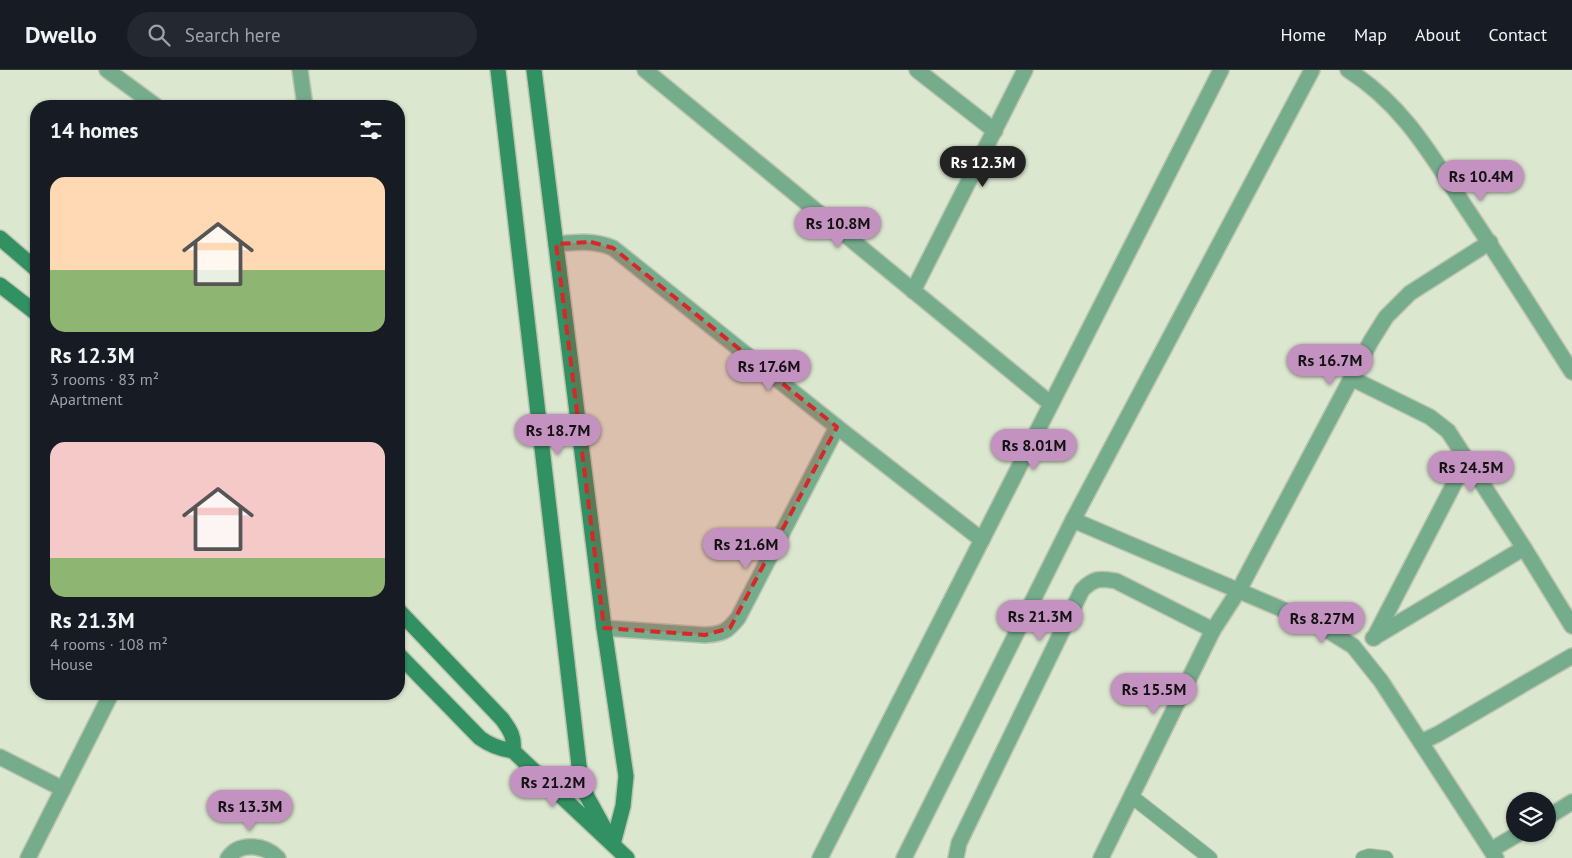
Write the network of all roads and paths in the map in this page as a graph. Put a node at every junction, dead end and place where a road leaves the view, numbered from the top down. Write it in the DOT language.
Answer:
graph roads {
  1 [pos="300,70"];
  2 [pos="498,70"];
  3 [pos="534,70"];
  4 [pos="645,70"];
  5 [pos="917,70"];
  6 [pos="1025,70"];
  7 [pos="1221,70"];
  8 [pos="1312,70"];
  9 [pos="1348,70"];
  10 [pos="112,71"];
  11 [pos="148,100"];
  12 [pos="304,100"];
  13 [pos="994,131"];
  14 [pos="0,238"];
  15 [pos="1490,242"];
  16 [pos="556,244"];
  17 [pos="30,264"];
  18 [pos="0,285"];
  19 [pos="912,291"];
  20 [pos="30,308"];
  21 [pos="1572,372"];
  22 [pos="1351,378"];
  23 [pos="1051,404"];
  24 [pos="837,426"];
  25 [pos="1466,459"];
  26 [pos="1073,520"];
  27 [pos="982,540"];
  28 [pos="1524,548"];
  29 [pos="1239,590"];
  30 [pos="405,617"];
  31 [pos="1572,626"];
  32 [pos="604,628"];
  33 [pos="1213,630"];
  34 [pos="1374,638"];
  35 [pos="1353,646"];
  36 [pos="1572,656"];
  37 [pos="405,661"];
  38 [pos="108,700"];
  39 [pos="1420,742"];
  40 [pos="513,751"];
  41 [pos="0,757"];
  42 [pos="63,789"];
  43 [pos="1131,796"];
  44 [pos="1572,802"];
  45 [pos="1556,812"];
  46 [pos="1508,842"];
  47 [pos="613,844"];
  48 [pos="1494,854"];
  49 [pos="28,858"];
  50 [pos="228,858"];
  51 [pos="278,858"];
  52 [pos="627,858"];
  53 [pos="820,858"];
  54 [pos="904,858"];
  55 [pos="956,858"];
  56 [pos="1101,858"];
  57 [pos="1210,858"];
  58 [pos="1364,858"];
  59 [pos="1386,858"];
  1 -- 12 [label="street"];
  2 -- 47 [label="main road"];
  3 -- 16 [label="main road"];
  4 -- 19 [label="street"];
  5 -- 13 [label="street"];
  6 -- 13 [label="street"];
  7 -- 23 [label="street"];
  8 -- 26 [label="street"];
  9 -- 15 [label="street"];
  10 -- 11 [label="street"];
  13 -- 19 [label="street"];
  14 -- 17 [label="main road"];
  15 -- 21 [label="street"];
  15 -- 22 [label="street"];
  16 -- 24 [label="street"];
  16 -- 32 [label="main road"];
  18 -- 20 [label="main road"];
  19 -- 23 [label="street"];
  22 -- 25 [label="street"];
  22 -- 29 [label="street"];
  23 -- 27 [label="street"];
  24 -- 27 [label="street"];
  24 -- 32 [label="street"];
  25 -- 28 [label="street"];
  25 -- 34 [label="street"];
  26 -- 29 [label="street"];
  26 -- 54 [label="street"];
  27 -- 53 [label="street"];
  28 -- 31 [label="street"];
  28 -- 34 [label="street"];
  29 -- 33 [label="street"];
  29 -- 35 [label="street"];
  30 -- 40 [label="main road"];
  32 -- 47 [label="main road"];
  33 -- 43 [label="street"];
  33 -- 55 [label="street"];
  34 -- 35 [label="street"];
  35 -- 39 [label="street"];
  36 -- 39 [label="street"];
  37 -- 40 [label="main road"];
  38 -- 42 [label="street"];
  39 -- 48 [label="street"];
  40 -- 47 [label="main road"];
  41 -- 42 [label="street"];
  42 -- 49 [label="street"];
  43 -- 56 [label="street"];
  43 -- 57 [label="lane"];
  44 -- 45 [label="street"];
  46 -- 48 [label="street"];
  47 -- 52 [label="main road"];
  50 -- 51 [label="street"];
  58 -- 59 [label="lane"];
}
